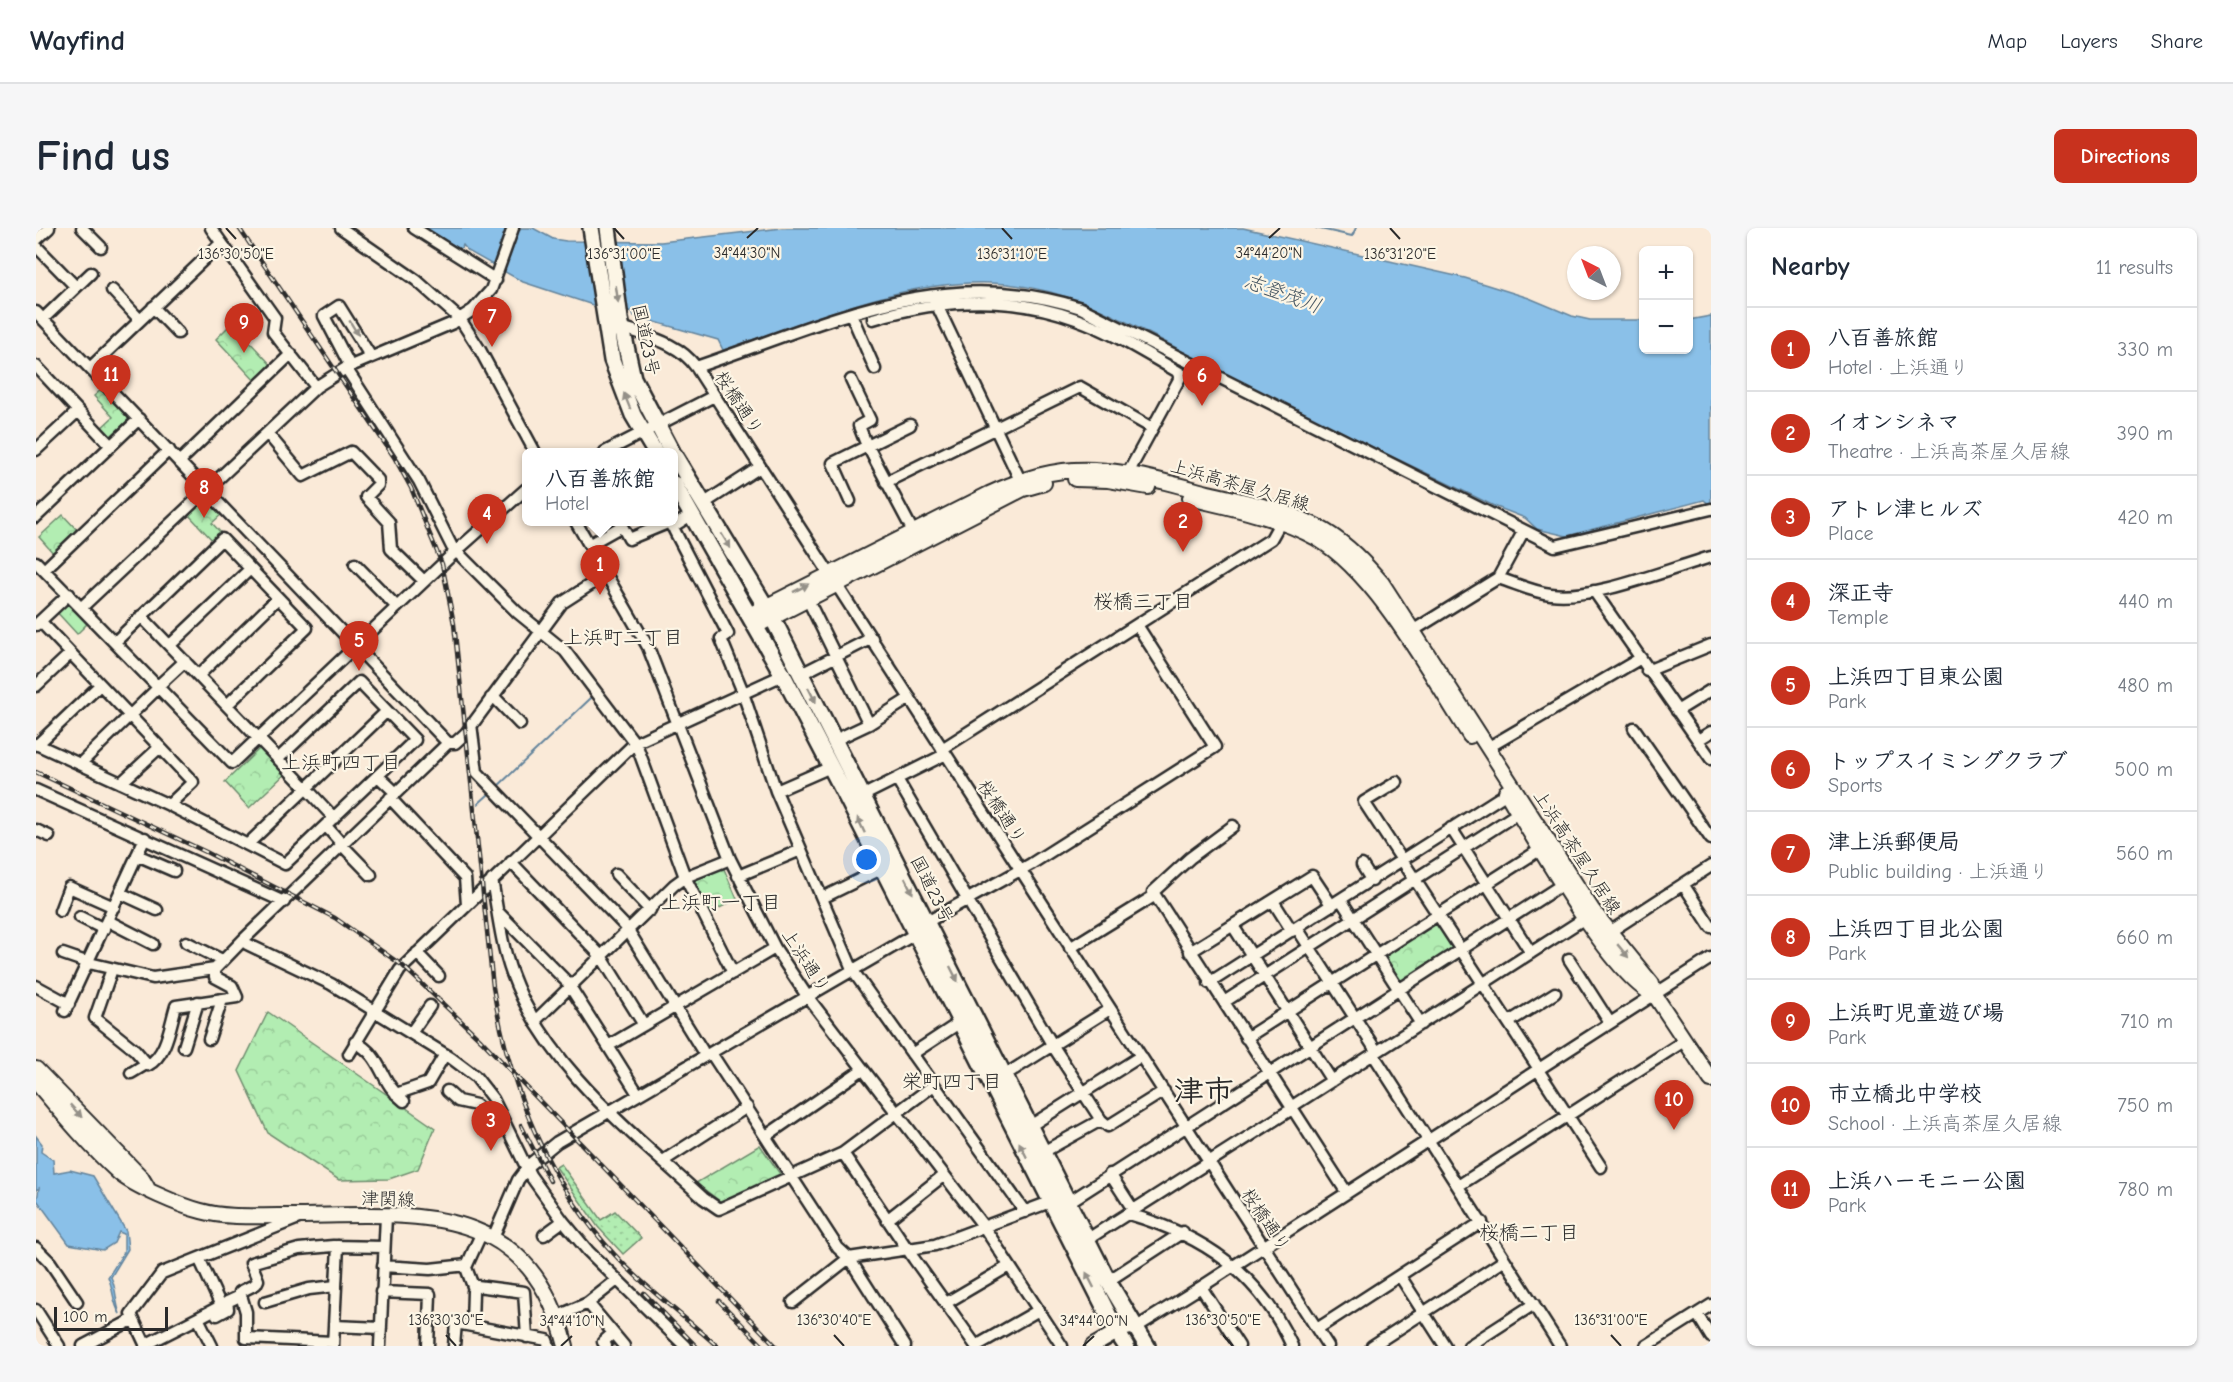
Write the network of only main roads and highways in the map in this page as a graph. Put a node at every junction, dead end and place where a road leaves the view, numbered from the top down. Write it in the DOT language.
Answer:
graph roads {
  1 [pos="591,228"];
  2 [pos="608,228"];
  3 [pos="649,428"];
  4 [pos="654,448"];
  5 [pos="667,448"];
  6 [pos="678,462"];
  7 [pos="678,491"];
  8 [pos="916,537"];
  9 [pos="833,578"];
  10 [pos="769,611"];
  11 [pos="752,620"];
  12 [pos="1410,633"];
  13 [pos="856,799"];
  14 [pos="1654,994"];
  15 [pos="36,1069"];
  16 [pos="1711,1080"];
  17 [pos="36,1082"];
  18 [pos="148,1188"];
  19 [pos="1123,1342"];
  20 [pos="566,1346"];
  21 [pos="1093,1346"];
  22 [pos="1147,1346"];
  3 -- 1 [label="highway, 国道23号, one-way"];
  2 -- 3 [label="highway, 国道23号, one-way"];
  3 -- 4 [label="highway, 国道23号"];
  3 -- 5 [label="highway, 国道23号"];
  6 -- 10 [label="highway, 国道23号, one-way"];
  7 -- 11 [label="highway, 国道23号"];
  8 -- 9 [label="main road, 上浜高茶屋久居線"];
  8 -- 12 [label="main road, 上浜高茶屋久居線"];
  8 -- 12 [label="main road, 上浜高茶屋久居線"];
  10 -- 9 [label="main road, 上浜高茶屋久居線, one-way"];
  9 -- 10 [label="main road, 上浜高茶屋久居線"];
  10 -- 11 [label="main road, 上浜高茶屋久居線"];
  10 -- 13 [label="highway, 国道23号, one-way"];
  11 -- 13 [label="highway, 国道23号"];
  12 -- 14 [label="main road, 上浜高茶屋久居線, one-way"];
  12 -- 14 [label="main road, 上浜高茶屋久居線"];
  19 -- 13 [label="highway, 国道23号, one-way"];
  13 -- 22 [label="highway, 国道23号, one-way"];
  14 -- 16 [label="main road, 上浜高茶屋久居線"];
  15 -- 18 [label="main road, 津関線, one-way"];
  17 -- 18 [label="main road, 津関線"];
  18 -- 20 [label="main road, 津関線"];
  19 -- 21 [label="main road"];
}
